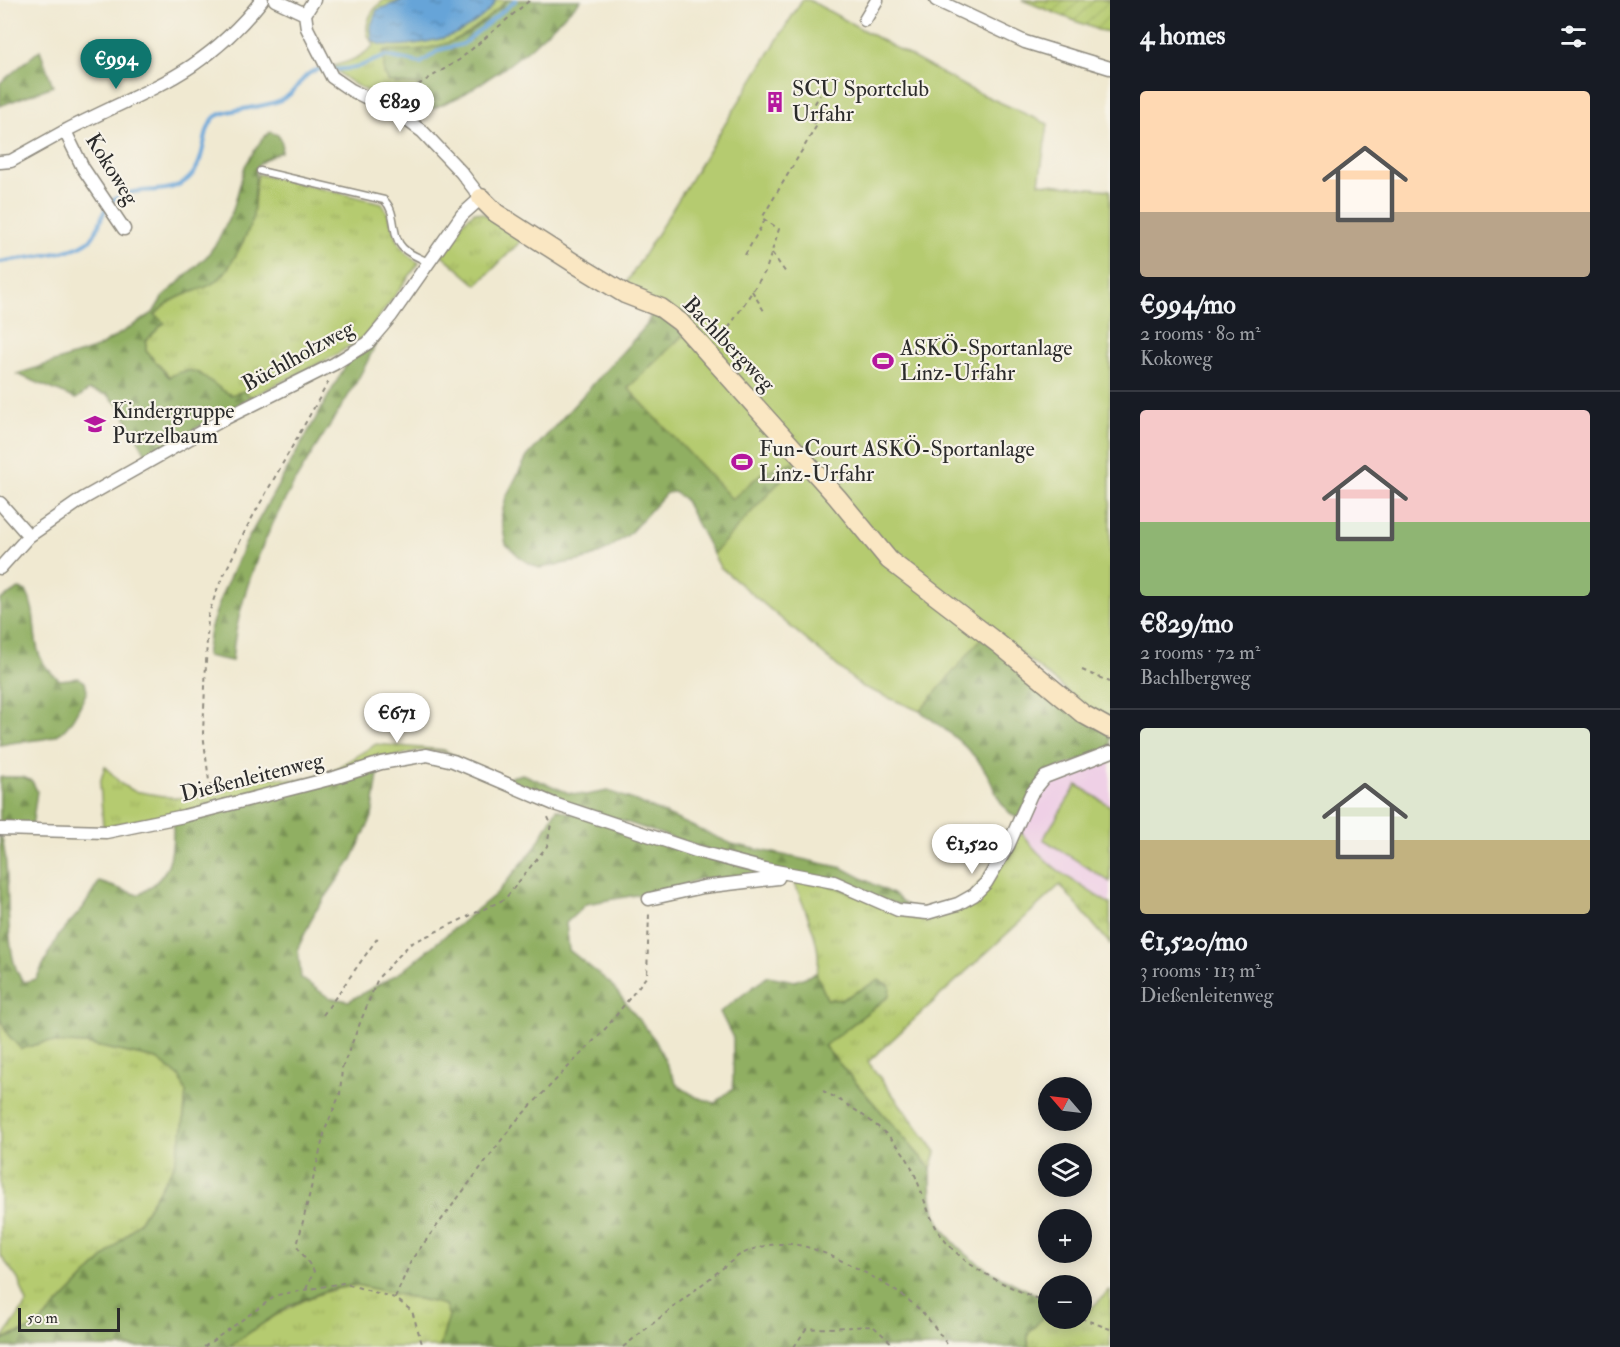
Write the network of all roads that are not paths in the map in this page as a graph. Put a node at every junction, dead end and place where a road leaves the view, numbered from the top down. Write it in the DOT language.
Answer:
graph roads {
  1 [pos="262,0"];
  2 [pos="275,0"];
  3 [pos="314,0"];
  4 [pos="877,0"];
  5 [pos="936,0"];
  6 [pos="305,14"];
  7 [pos="865,20"];
  8 [pos="1110,68"];
  9 [pos="65,131"];
  10 [pos="0,162"];
  11 [pos="260,171"];
  12 [pos="480,198"];
  13 [pos="124,229"];
  14 [pos="428,262"];
  15 [pos="0,503"];
  16 [pos="29,536"];
  17 [pos="0,568"];
  18 [pos="1110,729"];
  19 [pos="1110,752"];
  20 [pos="0,829"];
  21 [pos="780,872"];
  22 [pos="649,899"];
  1 -- 9 [label="street, Kokoweg"];
  2 -- 6 [label="street"];
  3 -- 6 [label="street"];
  4 -- 7 [label="street"];
  5 -- 8 [label="street"];
  6 -- 12 [label="street, Bachlbergweg"];
  9 -- 10 [label="street, Kokoweg"];
  9 -- 13 [label="street, Kokoweg"];
  11 -- 14 [label="lane"];
  12 -- 14 [label="street, Büchlholzweg"];
  12 -- 18 [label="street, Bachlbergweg"];
  14 -- 16 [label="street, Büchlholzweg"];
  15 -- 16 [label="street"];
  16 -- 17 [label="street, Büchlholzweg"];
  19 -- 21 [label="street, Dießenleitenweg"];
  20 -- 21 [label="street, Dießenleitenweg"];
  21 -- 22 [label="street, Dießenleitenweg"];
}
